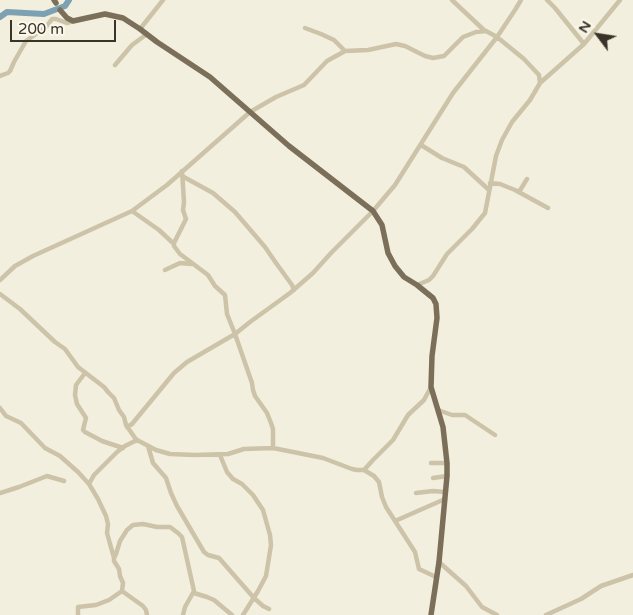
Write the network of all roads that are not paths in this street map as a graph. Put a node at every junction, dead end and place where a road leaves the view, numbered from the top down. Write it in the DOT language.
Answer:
graph roads {
  1 [pos="163,0"];
  2 [pos="452,0"];
  3 [pos="520,0"];
  4 [pos="547,0"];
  5 [pos="620,0"];
  6 [pos="55,2"];
  7 [pos="60,10"];
  8 [pos="73,21"];
  9 [pos="305,28"];
  10 [pos="140,29"];
  11 [pos="486,31"];
  12 [pos="147,34"];
  13 [pos="497,37"];
  14 [pos="584,44"];
  15 [pos="345,51"];
  16 [pos="115,64"];
  17 [pos="0,76"];
  18 [pos="540,82"];
  19 [pos="250,112"];
  20 [pos="421,145"];
  21 [pos="182,173"];
  22 [pos="528,179"];
  23 [pos="490,183"];
  24 [pos="489,190"];
  25 [pos="519,192"];
  26 [pos="548,208"];
  27 [pos="132,211"];
  28 [pos="373,211"];
  29 [pos="174,246"];
  30 [pos="192,264"];
  31 [pos="165,270"];
  32 [pos="0,280"];
  33 [pos="417,284"];
  34 [pos="294,290"];
  35 [pos="0,294"];
  36 [pos="236,334"];
  37 [pos="85,373"];
  38 [pos="431,386"];
  39 [pos="0,408"];
  40 [pos="438,410"];
  41 [pos="127,426"];
  42 [pos="495,435"];
  43 [pos="137,440"];
  44 [pos="148,446"];
  45 [pos="123,448"];
  46 [pos="273,448"];
  47 [pos="220,455"];
  48 [pos="431,463"];
  49 [pos="447,463"];
  50 [pos="364,470"];
  51 [pos="447,476"];
  52 [pos="433,478"];
  53 [pos="64,481"];
  54 [pos="89,484"];
  55 [pos="416,492"];
  56 [pos="0,493"];
  57 [pos="445,496"];
  58 [pos="396,520"];
  59 [pos="114,558"];
  60 [pos="439,562"];
  61 [pos="633,575"];
  62 [pos="436,577"];
  63 [pos="122,591"];
  64 [pos="194,593"];
  65 [pos="254,598"];
  66 [pos="269,609"];
  67 [pos="146,613"];
  68 [pos="78,615"];
  69 [pos="183,615"];
  70 [pos="232,615"];
  71 [pos="244,615"];
  72 [pos="430,615"];
  73 [pos="497,615"];
  74 [pos="546,615"];
  1 -- 10 [label="street"];
  2 -- 11 [label="street"];
  3 -- 13 [label="street"];
  4 -- 14 [label="street"];
  5 -- 14 [label="street"];
  6 -- 7 [label="street"];
  7 -- 8 [label="main road"];
  8 -- 10 [label="main road"];
  8 -- 17 [label="street"];
  9 -- 15 [label="street"];
  10 -- 12 [label="main road"];
  11 -- 13 [label="street"];
  11 -- 15 [label="street"];
  12 -- 16 [label="street"];
  12 -- 19 [label="main road"];
  13 -- 18 [label="street"];
  13 -- 20 [label="street"];
  14 -- 18 [label="street"];
  15 -- 19 [label="street"];
  18 -- 23 [label="street"];
  19 -- 21 [label="street"];
  19 -- 28 [label="main road"];
  20 -- 24 [label="street"];
  20 -- 28 [label="street"];
  21 -- 27 [label="street"];
  21 -- 29 [label="street"];
  21 -- 34 [label="street"];
  22 -- 25 [label="street"];
  23 -- 24 [label="street"];
  23 -- 25 [label="street"];
  24 -- 33 [label="street"];
  25 -- 26 [label="street"];
  27 -- 29 [label="street"];
  27 -- 32 [label="street"];
  28 -- 33 [label="main road"];
  28 -- 34 [label="street"];
  29 -- 30 [label="street"];
  30 -- 31 [label="street"];
  30 -- 36 [label="street"];
  33 -- 38 [label="main road"];
  34 -- 36 [label="street"];
  35 -- 37 [label="street"];
  36 -- 41 [label="street"];
  36 -- 46 [label="street"];
  37 -- 41 [label="street"];
  37 -- 45 [label="street"];
  38 -- 40 [label="main road"];
  38 -- 50 [label="street"];
  39 -- 54 [label="street"];
  40 -- 42 [label="street"];
  40 -- 49 [label="main road"];
  41 -- 43 [label="street"];
  43 -- 44 [label="street"];
  43 -- 45 [label="street"];
  44 -- 47 [label="street"];
  44 -- 65 [label="street"];
  45 -- 54 [label="street"];
  46 -- 47 [label="street"];
  46 -- 50 [label="street"];
  47 -- 65 [label="street"];
  48 -- 49 [label="street"];
  49 -- 51 [label="main road"];
  50 -- 58 [label="street"];
  51 -- 52 [label="street"];
  51 -- 57 [label="main road"];
  53 -- 56 [label="street"];
  54 -- 59 [label="street"];
  55 -- 57 [label="street"];
  57 -- 58 [label="street"];
  57 -- 60 [label="main road"];
  58 -- 62 [label="street"];
  59 -- 63 [label="street"];
  59 -- 64 [label="street"];
  60 -- 62 [label="main road"];
  60 -- 73 [label="street"];
  61 -- 74 [label="street"];
  62 -- 72 [label="main road"];
  63 -- 67 [label="street"];
  63 -- 68 [label="street"];
  64 -- 69 [label="street"];
  64 -- 70 [label="street"];
  65 -- 66 [label="street"];
  65 -- 71 [label="street"];
}
